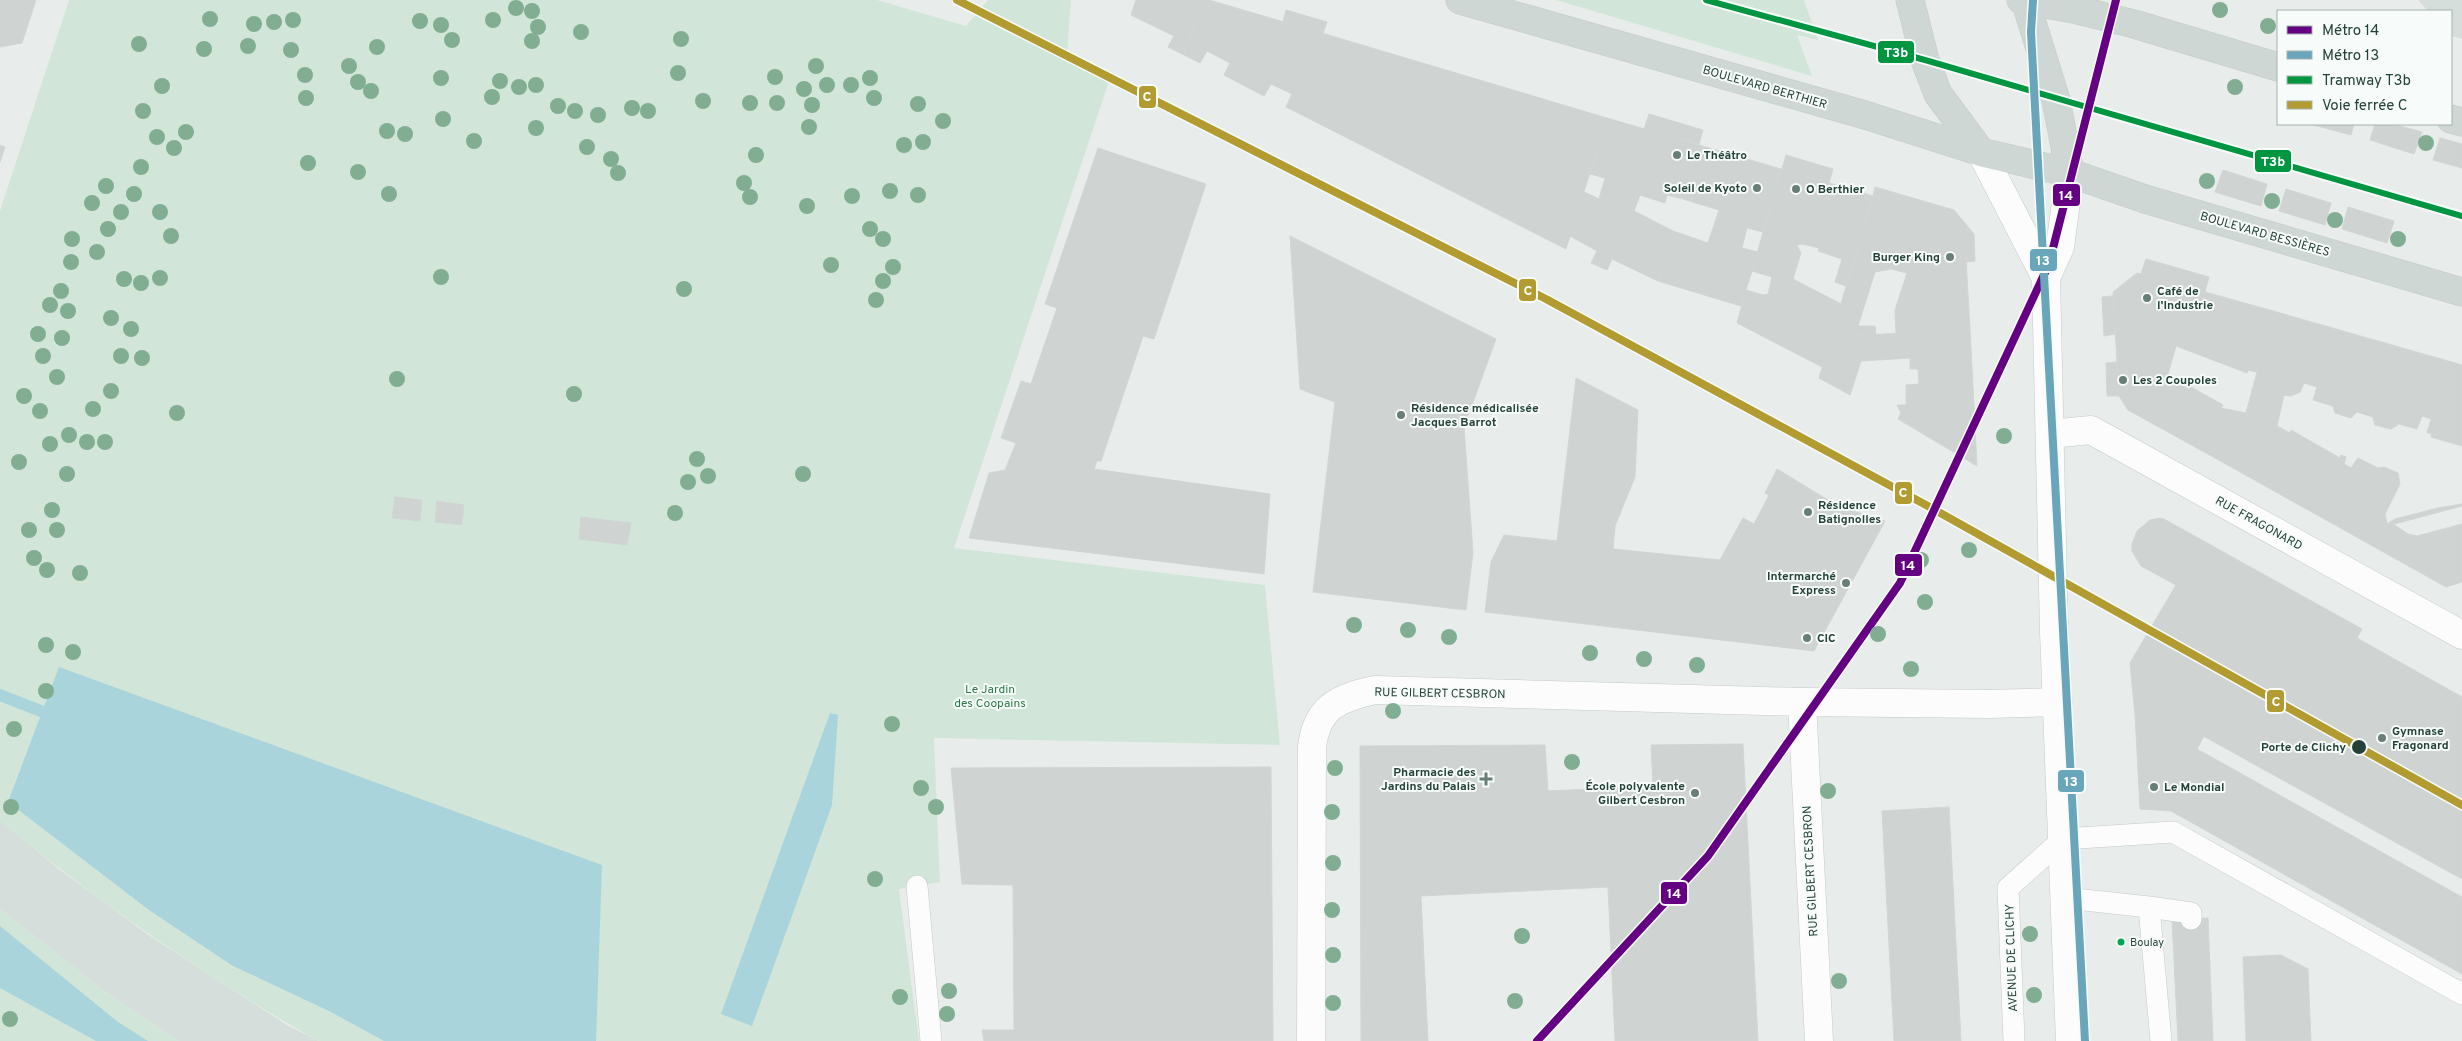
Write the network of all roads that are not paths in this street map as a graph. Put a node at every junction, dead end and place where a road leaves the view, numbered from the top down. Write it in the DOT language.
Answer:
graph roads {
  1 [pos="1460,0"];
  2 [pos="1910,0"];
  3 [pos="2024,0"];
  4 [pos="2277,67"];
  5 [pos="1981,152"];
  6 [pos="2070,173"];
  7 [pos="2046,278"];
  8 [pos="2462,292"];
  9 [pos="2050,434"];
  10 [pos="2462,613"];
  11 [pos="2436,620"];
  12 [pos="2462,635"];
  13 [pos="1802,702"];
  14 [pos="2058,702"];
  15 [pos="2063,839"];
  16 [pos="916,886"];
  17 [pos="2066,898"];
  18 [pos="2149,907"];
  19 [pos="2191,919"];
  20 [pos="2462,994"];
  21 [pos="931,1041"];
  22 [pos="1311,1041"];
  23 [pos="1819,1041"];
  24 [pos="2014,1041"];
  25 [pos="2070,1041"];
  26 [pos="2161,1041"];
  1 -- 5 [label="main road, BOULEVARD BERTHIER"];
  2 -- 5 [label="main road"];
  3 -- 4 [label="main road"];
  3 -- 6 [label="main road"];
  5 -- 6 [label="main road, BOULEVARD BERTHIER"];
  5 -- 7 [label="street"];
  6 -- 7 [label="street"];
  6 -- 8 [label="main road, BOULEVARD BESSIÈRES"];
  7 -- 9 [label="street"];
  9 -- 11 [label="street, RUE FRAGONARD"];
  9 -- 14 [label="street"];
  10 -- 11 [label="street"];
  11 -- 12 [label="street, RUE FRAGONARD"];
  13 -- 14 [label="street, RUE GILBERT CESBRON"];
  13 -- 22 [label="street, RUE GILBERT CESBRON"];
  13 -- 23 [label="street, RUE GILBERT CESBRON"];
  14 -- 15 [label="street"];
  15 -- 17 [label="street"];
  15 -- 20 [label="lane"];
  15 -- 24 [label="lane, AVENUE DE CLICHY"];
  16 -- 21 [label="lane"];
  17 -- 18 [label="lane"];
  17 -- 25 [label="street"];
  18 -- 19 [label="lane"];
  18 -- 26 [label="lane"];
}
